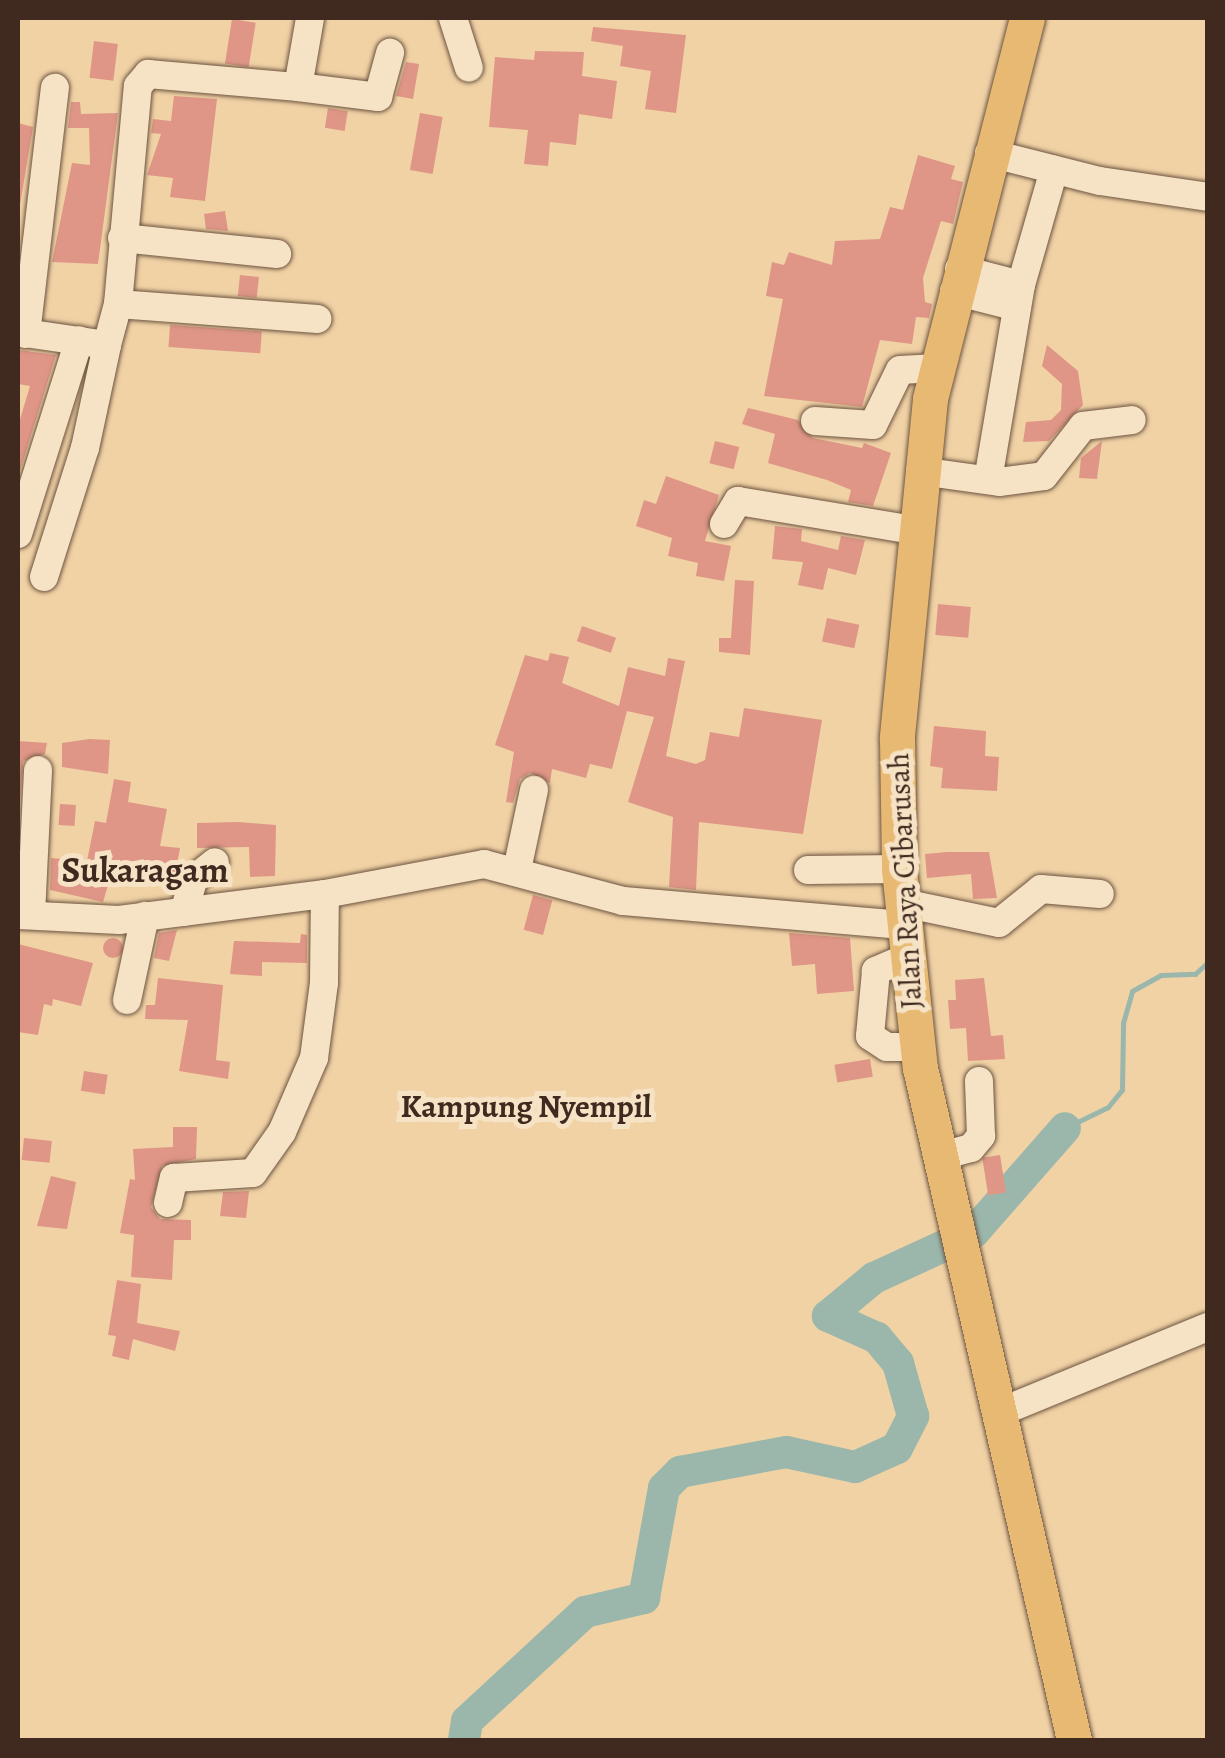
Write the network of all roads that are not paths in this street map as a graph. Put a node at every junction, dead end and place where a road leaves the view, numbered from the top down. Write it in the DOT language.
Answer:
graph roads {
  1 [pos="310,18"];
  2 [pos="453,18"];
  3 [pos="1027,18"];
  4 [pos="390,53"];
  5 [pos="469,68"];
  6 [pos="298,87"];
  7 [pos="55,88"];
  8 [pos="988,153"];
  9 [pos="1054,170"];
  10 [pos="1208,198"];
  11 [pos="122,238"];
  12 [pos="277,254"];
  13 [pos="957,280"];
  14 [pos="1019,296"];
  15 [pos="118,304"];
  16 [pos="318,318"];
  17 [pos="22,333"];
  18 [pos="93,342"];
  19 [pos="936,368"];
  20 [pos="1132,420"];
  21 [pos="815,421"];
  22 [pos="920,472"];
  23 [pos="988,480"];
  24 [pos="724,524"];
  25 [pos="913,530"];
  26 [pos="18,534"];
  27 [pos="44,577"];
  28 [pos="38,770"];
  29 [pos="534,790"];
  30 [pos="215,862"];
  31 [pos="517,870"];
  32 [pos="808,870"];
  33 [pos="325,894"];
  34 [pos="1100,894"];
  35 [pos="184,912"];
  36 [pos="24,914"];
  37 [pos="903,914"];
  38 [pos="145,916"];
  39 [pos="127,1000"];
  40 [pos="978,1082"];
  41 [pos="940,1156"];
  42 [pos="168,1204"];
  43 [pos="1208,1327"];
  44 [pos="998,1413"];
  45 [pos="1074,1740"];
  1 -- 6 [label="street"];
  2 -- 5 [label="street"];
  3 -- 8 [label="main road, Jalan Raya Cibarusah"];
  4 -- 6 [label="street"];
  6 -- 11 [label="street"];
  7 -- 17 [label="street"];
  8 -- 9 [label="street"];
  8 -- 13 [label="main road, Jalan Raya Cibarusah"];
  9 -- 10 [label="street"];
  9 -- 14 [label="street"];
  11 -- 12 [label="street"];
  11 -- 15 [label="street"];
  13 -- 14 [label="street"];
  13 -- 19 [label="main road, Jalan Raya Cibarusah"];
  14 -- 23 [label="street"];
  15 -- 16 [label="street"];
  15 -- 18 [label="street"];
  17 -- 18 [label="street"];
  18 -- 26 [label="street"];
  18 -- 27 [label="street"];
  19 -- 21 [label="street"];
  19 -- 22 [label="main road, Jalan Raya Cibarusah"];
  20 -- 23 [label="street"];
  22 -- 23 [label="street"];
  22 -- 25 [label="main road, Jalan Raya Cibarusah"];
  24 -- 25 [label="street"];
  25 -- 37 [label="main road, Jalan Raya Cibarusah"];
  28 -- 36 [label="street"];
  29 -- 31 [label="street"];
  30 -- 35 [label="street"];
  31 -- 33 [label="street"];
  31 -- 37 [label="street"];
  32 -- 37 [label="street"];
  33 -- 35 [label="street"];
  33 -- 42 [label="street"];
  34 -- 37 [label="street"];
  35 -- 38 [label="street"];
  36 -- 38 [label="street"];
  37 -- 41 [label="main road, Jalan Raya Cibarusah"];
  38 -- 39 [label="street"];
  40 -- 41 [label="street"];
  41 -- 44 [label="main road, Jalan Raya Cibarusah"];
  43 -- 44 [label="street"];
  44 -- 45 [label="main road, Jalan Raya Cibarusah"];
}
